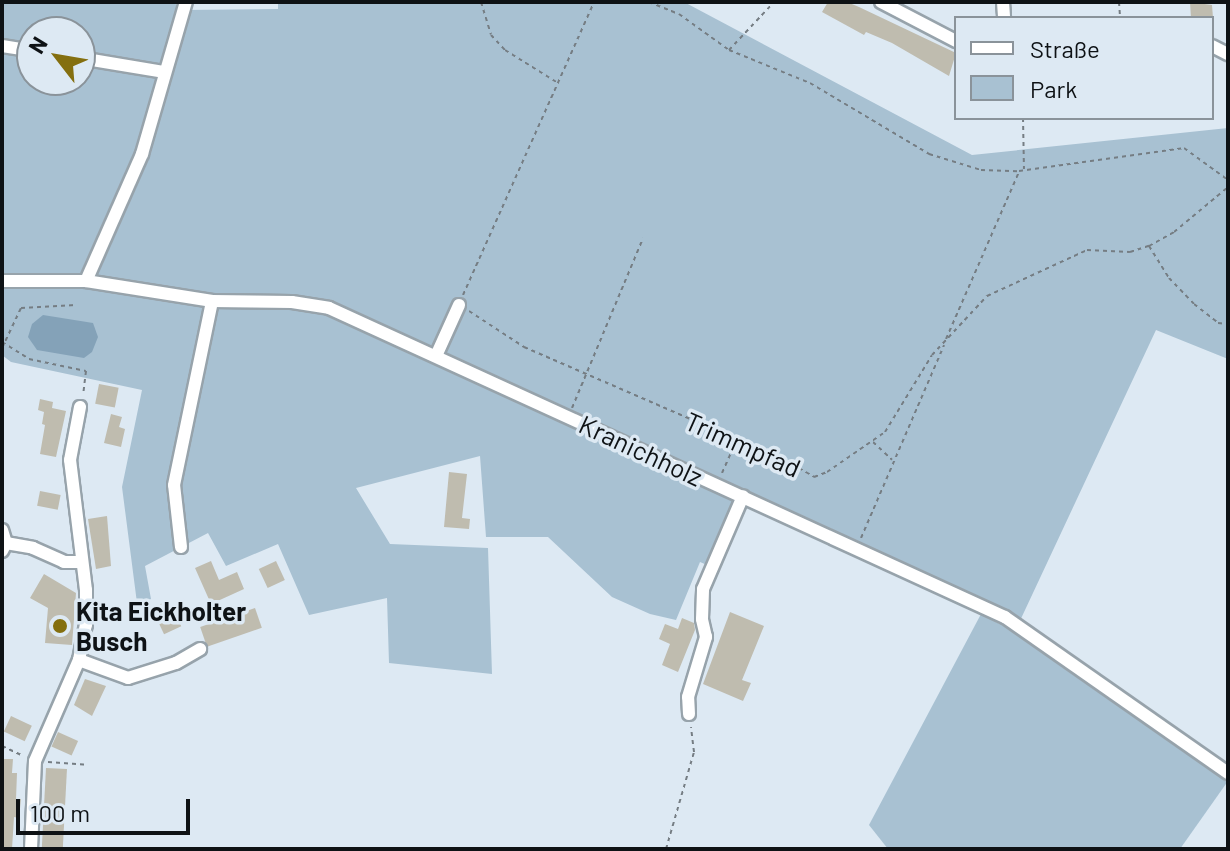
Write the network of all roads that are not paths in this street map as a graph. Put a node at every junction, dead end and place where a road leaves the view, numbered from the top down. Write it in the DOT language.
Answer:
graph roads {
  1 [pos="186,2"];
  2 [pos="881,2"];
  3 [pos="954,40"];
  4 [pos="96,61"];
  5 [pos="165,72"];
  6 [pos="2,281"];
  7 [pos="86,281"];
  8 [pos="212,301"];
  9 [pos="459,305"];
  10 [pos="436,356"];
  11 [pos="80,407"];
  12 [pos="743,496"];
  13 [pos="3,542"];
  14 [pos="181,547"];
  15 [pos="82,562"];
  16 [pos="200,649"];
  17 [pos="79,660"];
  18 [pos="689,714"];
  19 [pos="1228,773"];
  20 [pos="31,849"];
  1 -- 5 [label="street"];
  2 -- 3 [label="street"];
  4 -- 5 [label="street"];
  5 -- 7 [label="street"];
  6 -- 7 [label="street, Kranichholz"];
  7 -- 8 [label="street, Kranichholz"];
  8 -- 10 [label="street, Kranichholz"];
  8 -- 14 [label="street"];
  9 -- 10 [label="street"];
  10 -- 12 [label="street, Kranichholz"];
  11 -- 15 [label="street"];
  12 -- 18 [label="street"];
  12 -- 19 [label="street, Kranichholz"];
  13 -- 15 [label="street"];
  15 -- 17 [label="street"];
  16 -- 17 [label="street"];
  17 -- 20 [label="street"];
}
